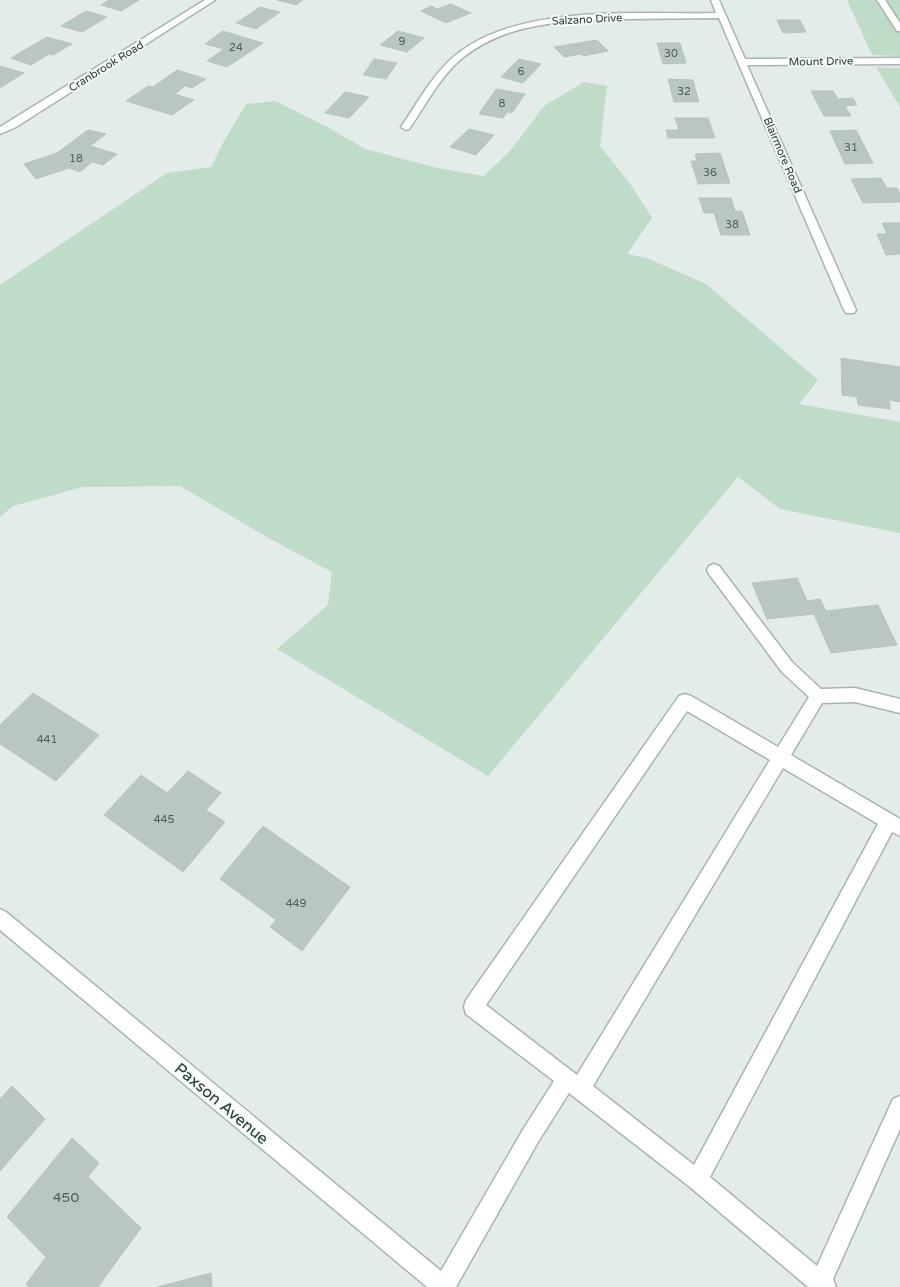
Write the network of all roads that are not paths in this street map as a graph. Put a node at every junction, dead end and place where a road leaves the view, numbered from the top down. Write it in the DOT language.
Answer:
graph roads {
  1 [pos="212,0"];
  2 [pos="715,0"];
  3 [pos="881,0"];
  4 [pos="722,15"];
  5 [pos="900,29"];
  6 [pos="900,61"];
  7 [pos="742,62"];
  8 [pos="406,127"];
  9 [pos="0,131"];
  10 [pos="850,310"];
  11 [pos="714,570"];
  12 [pos="818,696"];
  13 [pos="900,706"];
  14 [pos="780,757"];
  15 [pos="894,824"];
  16 [pos="0,918"];
  17 [pos="573,1084"];
  18 [pos="900,1106"];
  19 [pos="697,1180"];
  20 [pos="823,1285"];
  21 [pos="444,1287"];
  1 -- 9 [label="street, Cranbrook Road"];
  2 -- 4 [label="street, Blairmore Road"];
  3 -- 5 [label="street"];
  4 -- 7 [label="street, Blairmore Road"];
  4 -- 8 [label="street, Salzano Drive"];
  6 -- 7 [label="street, Mount Drive"];
  7 -- 10 [label="street, Blairmore Road"];
  11 -- 12 [label="street"];
  12 -- 13 [label="street"];
  12 -- 14 [label="street"];
  14 -- 15 [label="street"];
  14 -- 17 [label="street"];
  14 -- 17 [label="street"];
  15 -- 19 [label="street"];
  16 -- 21 [label="street, Paxson Avenue"];
  17 -- 19 [label="street"];
  17 -- 21 [label="street"];
  18 -- 20 [label="street"];
  19 -- 20 [label="street"];
}
